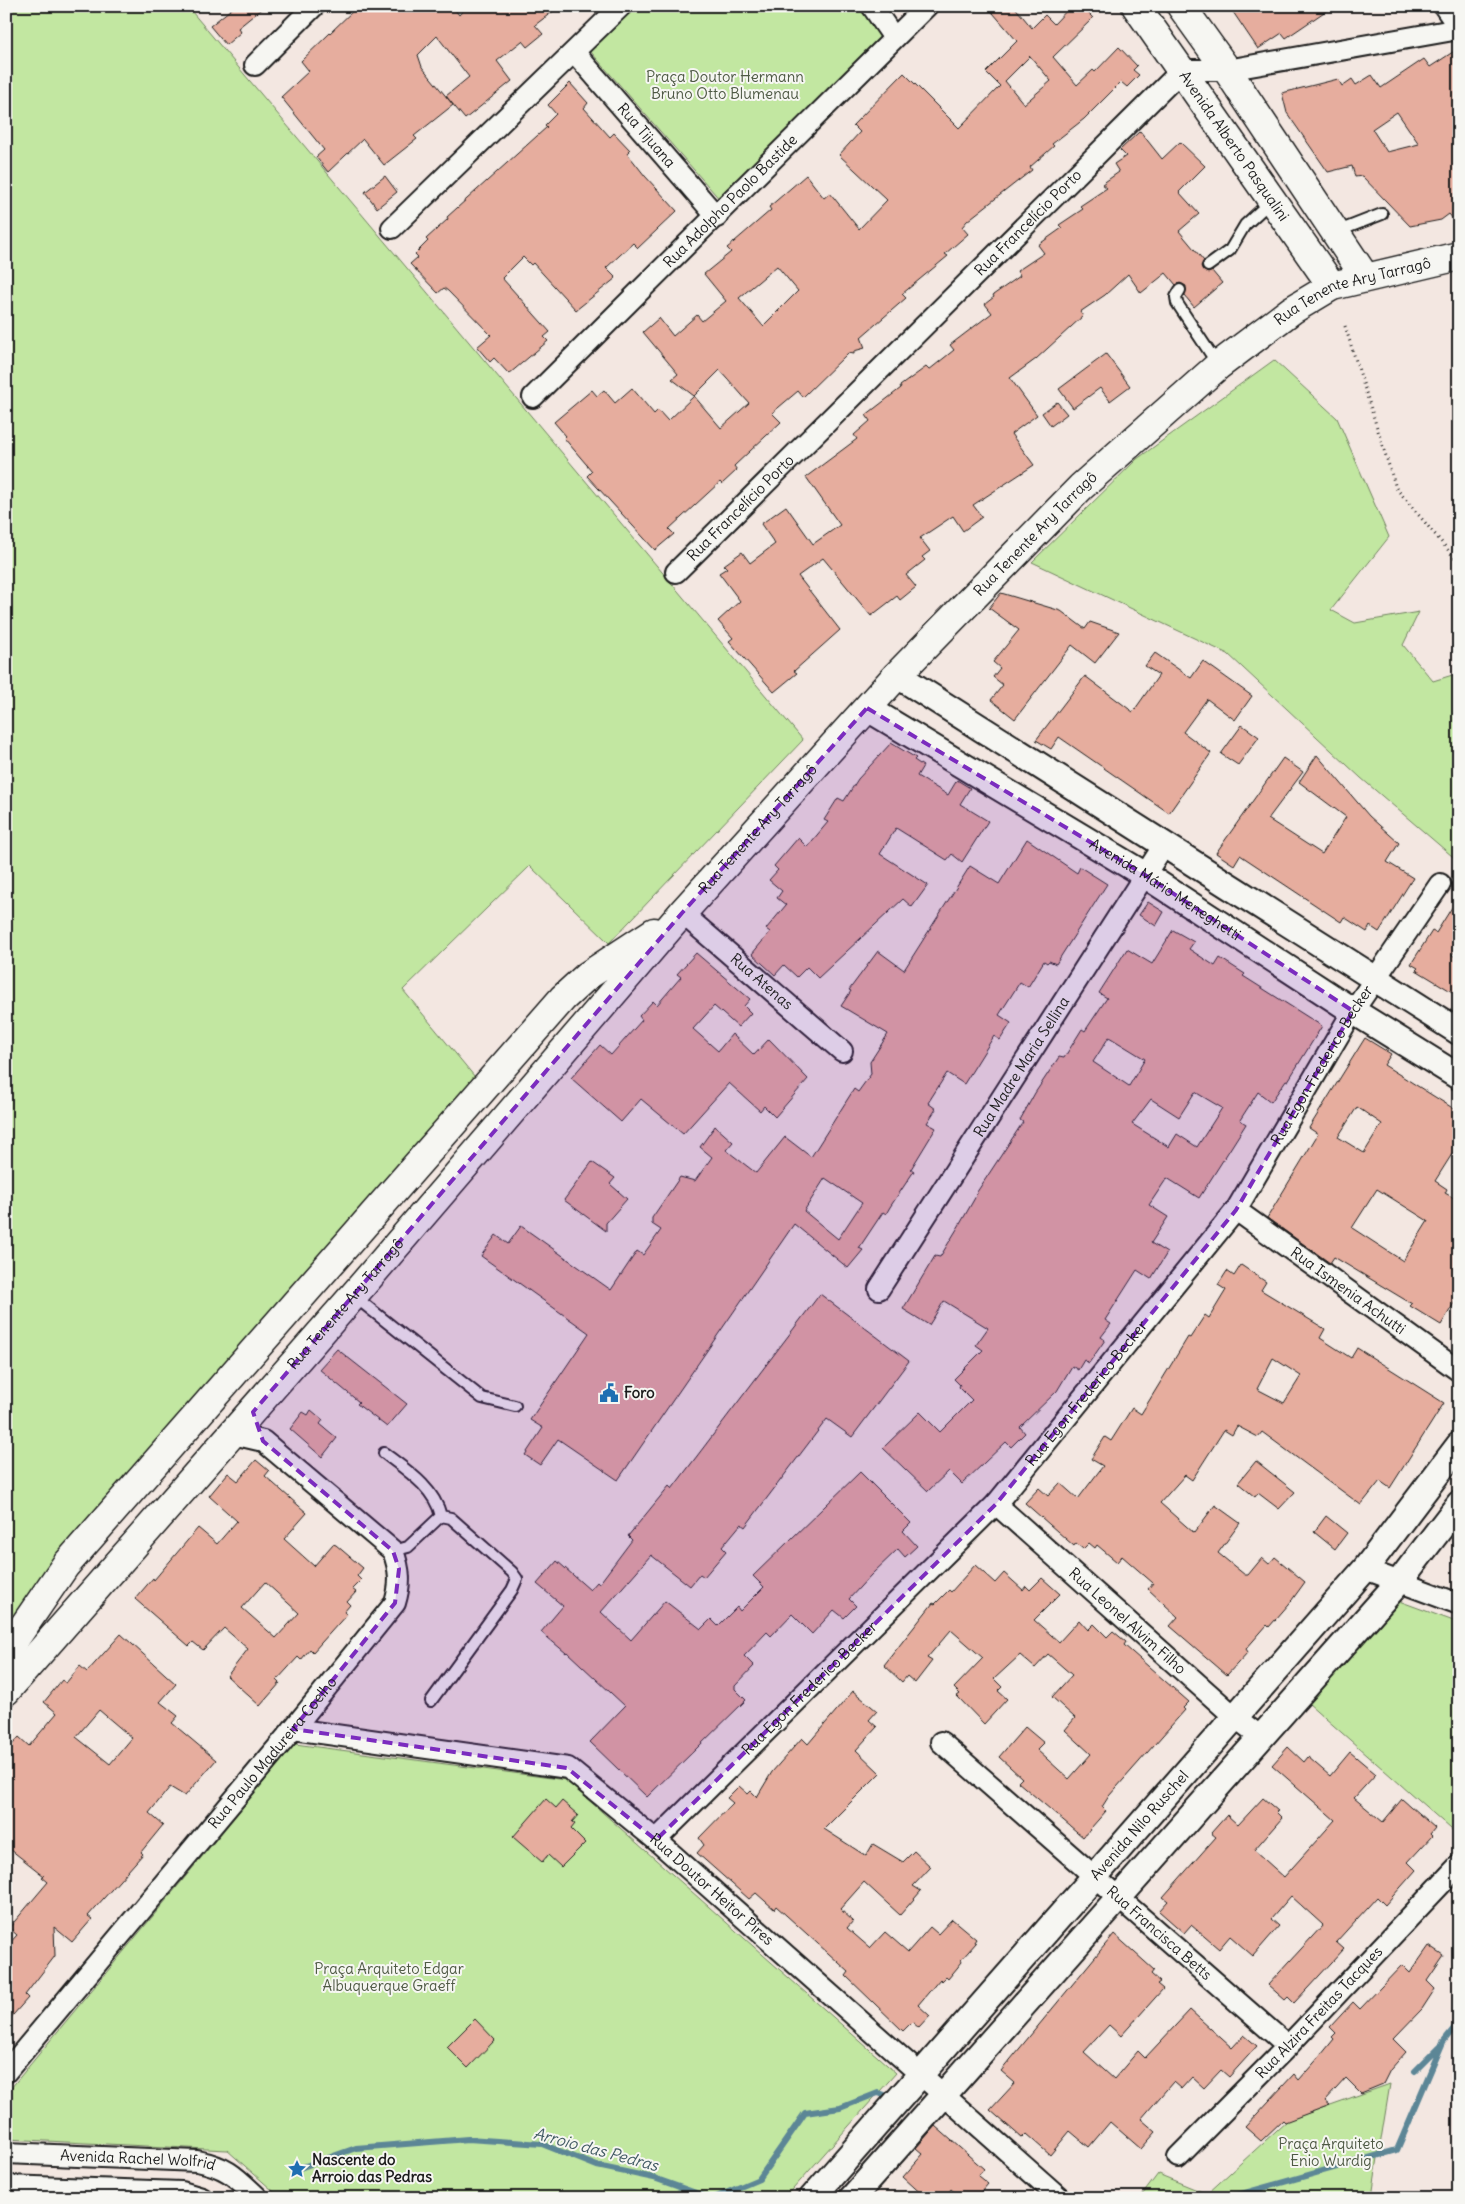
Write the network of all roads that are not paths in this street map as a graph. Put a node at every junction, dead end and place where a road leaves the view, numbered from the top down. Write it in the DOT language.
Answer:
graph roads {
  1 [pos="314,6"];
  2 [pos="621,6"];
  3 [pos="872,6"];
  4 [pos="927,6"];
  5 [pos="1136,6"];
  6 [pos="1181,6"];
  7 [pos="1444,6"];
  8 [pos="1459,28"];
  9 [pos="894,38"];
  10 [pos="574,53"];
  11 [pos="255,65"];
  12 [pos="1182,70"];
  13 [pos="1227,70"];
  14 [pos="1272,200"];
  15 [pos="1382,214"];
  16 [pos="717,217"];
  17 [pos="392,228"];
  18 [pos="1335,232"];
  19 [pos="1459,256"];
  20 [pos="1208,266"];
  21 [pos="1364,277"];
  22 [pos="1332,286"];
  23 [pos="1180,290"];
  24 [pos="1218,365"];
  25 [pos="533,397"];
  26 [pos="676,572"];
  27 [pos="897,675"];
  28 [pos="867,708"];
  29 [pos="1164,845"];
  30 [pos="1145,875"];
  31 [pos="1440,884"];
  32 [pos="682,913"];
  33 [pos="1375,979"];
  34 [pos="567,993"];
  35 [pos="1353,1011"];
  36 [pos="593,1016"];
  37 [pos="1459,1032"];
  38 [pos="842,1051"];
  39 [pos="1459,1077"];
  40 [pos="1236,1210"];
  41 [pos="879,1289"];
  42 [pos="354,1296"];
  43 [pos="1459,1371"];
  44 [pos="223,1386"];
  45 [pos="515,1406"];
  46 [pos="204,1408"];
  47 [pos="253,1412"];
  48 [pos="233,1434"];
  49 [pos="263,1441"];
  50 [pos="1459,1445"];
  51 [pos="384,1452"];
  52 [pos="996,1504"];
  53 [pos="1459,1504"];
  54 [pos="441,1516"];
  55 [pos="393,1551"];
  56 [pos="1365,1569"];
  57 [pos="1399,1582"];
  58 [pos="1459,1604"];
  59 [pos="6,1652"];
  60 [pos="6,1691"];
  61 [pos="431,1701"];
  62 [pos="1236,1718"];
  63 [pos="293,1729"];
  64 [pos="1261,1737"];
  65 [pos="941,1742"];
  66 [pos="656,1840"];
  67 [pos="1459,1865"];
  68 [pos="1095,1876"];
  69 [pos="1119,1898"];
  70 [pos="1288,2046"];
  71 [pos="6,2072"];
  72 [pos="920,2075"];
  73 [pos="943,2095"];
  74 [pos="6,2153"];
  75 [pos="1178,2157"];
  76 [pos="6,2186"];
  77 [pos="202,2198"];
  78 [pos="258,2198"];
  79 [pos="812,2198"];
  80 [pos="852,2198"];
  81 [pos="1060,2198"];
  1 -- 11 [label="street"];
  2 -- 10 [label="street"];
  3 -- 9 [label="street"];
  4 -- 9 [label="street, Rua Adolpho Paolo Bastide"];
  5 -- 12 [label="main road, Avenida Alberto Pasqualini"];
  6 -- 13 [label="main road"];
  7 -- 8 [label="street"];
  8 -- 13 [label="street"];
  9 -- 16 [label="street, Rua Adolpho Paolo Bastide"];
  10 -- 16 [label="street, Rua Tijuana"];
  10 -- 17 [label="street"];
  12 -- 13 [label="street"];
  12 -- 14 [label="main road, Avenida Alberto Pasqualini"];
  12 -- 26 [label="street, Rua Francelício Porto"];
  13 -- 18 [label="main road"];
  14 -- 20 [label="lane"];
  14 -- 22 [label="main road, Avenida Alberto Pasqualini"];
  15 -- 18 [label="lane"];
  16 -- 25 [label="street, Rua Adolpho Paolo Bastide"];
  18 -- 21 [label="main road"];
  19 -- 21 [label="main road, Rua Tenente Ary Tarragô"];
  21 -- 22 [label="main road, Rua Tenente Ary Tarragô"];
  22 -- 24 [label="main road, Rua Tenente Ary Tarragô"];
  23 -- 24 [label="lane"];
  24 -- 27 [label="main road, Rua Tenente Ary Tarragô"];
  27 -- 28 [label="main road, Rua Tenente Ary Tarragô"];
  27 -- 29 [label="street"];
  28 -- 30 [label="street, Avenida Mário Meneghetti"];
  28 -- 32 [label="main road, Rua Tenente Ary Tarragô"];
  29 -- 30 [label="street, Rua Madre Maria Sellina"];
  29 -- 33 [label="street"];
  30 -- 35 [label="street, Avenida Mário Meneghetti"];
  30 -- 41 [label="street, Rua Madre Maria Sellina"];
  31 -- 33 [label="street, Rua Egon Frederico Becker"];
  32 -- 34 [label="main road, Rua Tenente Ary Tarragô"];
  32 -- 36 [label="main road, Rua Tenente Ary Tarragô"];
  32 -- 38 [label="street, Rua Atenas"];
  33 -- 35 [label="street, Rua Egon Frederico Becker"];
  33 -- 37 [label="street"];
  34 -- 36 [label="main road"];
  34 -- 44 [label="main road, Rua Tenente Ary Tarragô"];
  35 -- 39 [label="street, Avenida Mário Meneghetti"];
  35 -- 40 [label="street, Rua Egon Frederico Becker"];
  36 -- 42 [label="main road, Rua Tenente Ary Tarragô"];
  40 -- 43 [label="street, Rua Ismenia Achutti"];
  40 -- 52 [label="street, Rua Egon Frederico Becker"];
  42 -- 45 [label="lane"];
  42 -- 47 [label="main road, Rua Tenente Ary Tarragô"];
  44 -- 46 [label="main road, Rua Tenente Ary Tarragô"];
  44 -- 47 [label="main road"];
  46 -- 48 [label="main road"];
  46 -- 59 [label="main road, Rua Tenente Ary Tarragô"];
  47 -- 48 [label="main road, Rua Tenente Ary Tarragô"];
  47 -- 49 [label="street"];
  48 -- 49 [label="street"];
  48 -- 60 [label="main road, Rua Tenente Ary Tarragô"];
  49 -- 55 [label="street"];
  50 -- 56 [label="street, Avenida Nilo Ruschel"];
  51 -- 54 [label="lane"];
  52 -- 62 [label="street, Rua Leonel Alvim Filho"];
  52 -- 66 [label="street, Rua Egon Frederico Becker"];
  53 -- 57 [label="street"];
  54 -- 55 [label="lane"];
  54 -- 61 [label="lane"];
  55 -- 63 [label="street, Rua Paulo Madureira Coelho"];
  56 -- 57 [label="street"];
  56 -- 62 [label="street, Avenida Nilo Ruschel"];
  57 -- 58 [label="street"];
  57 -- 64 [label="street"];
  62 -- 64 [label="street, Rua Leonel Alvim Filho"];
  62 -- 68 [label="street, Avenida Nilo Ruschel"];
  63 -- 66 [label="street, Rua Doutor Heitor Pires"];
  63 -- 71 [label="street, Rua Paulo Madureira Coelho"];
  64 -- 69 [label="street"];
  65 -- 68 [label="street, Rua Francisca Betts"];
  66 -- 72 [label="street, Rua Doutor Heitor Pires"];
  67 -- 70 [label="street, Rua Alzira Freitas Tacques"];
  68 -- 69 [label="street, Rua Francisca Betts"];
  68 -- 72 [label="street, Avenida Nilo Ruschel"];
  69 -- 70 [label="street, Rua Francisca Betts"];
  69 -- 73 [label="street"];
  70 -- 75 [label="street, Rua Alzira Freitas Tacques"];
  72 -- 73 [label="street, Rua Doutor Heitor Pires"];
  72 -- 79 [label="street, Avenida Nilo Ruschel"];
  73 -- 80 [label="street"];
  73 -- 81 [label="street, Rua Doutor Heitor Pires"];
  74 -- 78 [label="street, Avenida Rachel Wolfrid"];
  76 -- 77 [label="street, Avenida Rachel Wolfrid"];
}
